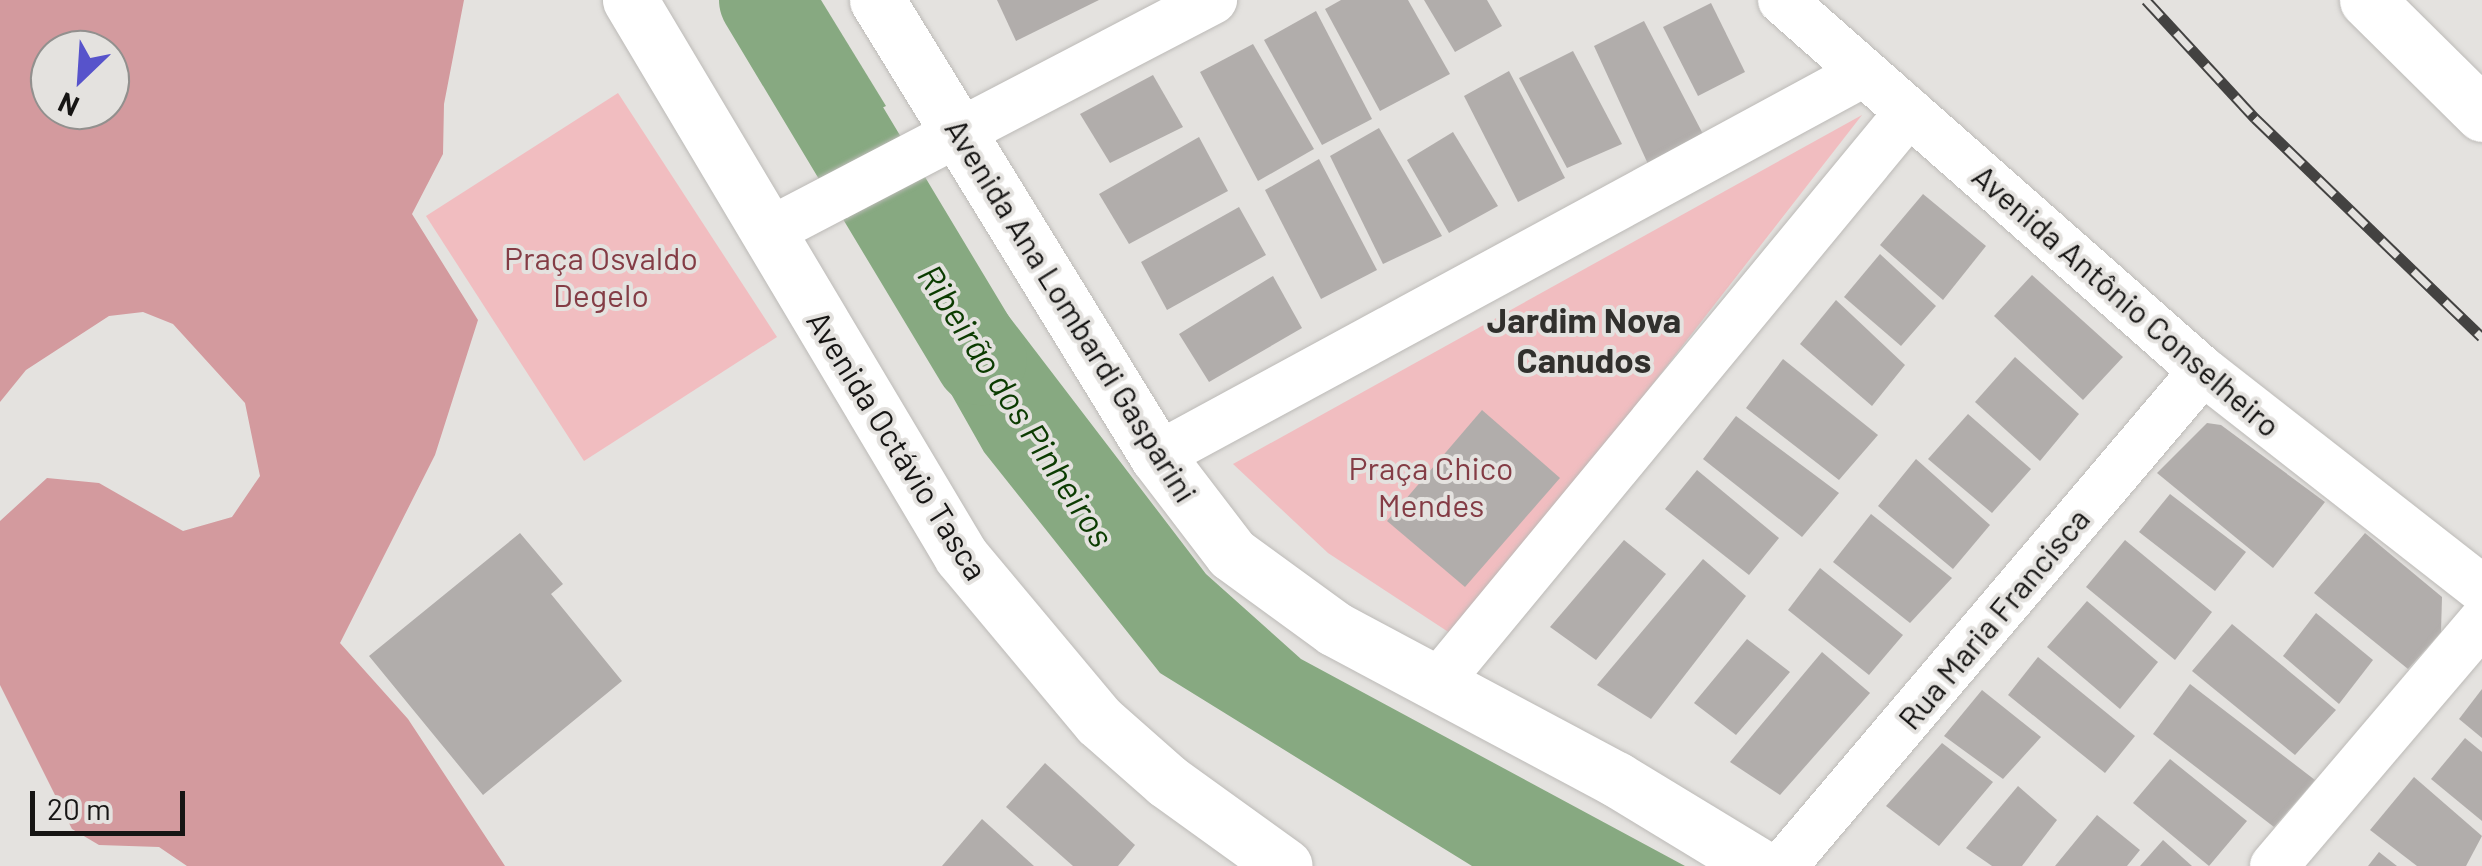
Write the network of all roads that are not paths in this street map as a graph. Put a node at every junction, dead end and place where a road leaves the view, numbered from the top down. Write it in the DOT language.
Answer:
graph roads {
  1 [pos="630,0"];
  2 [pos="877,0"];
  3 [pos="1213,0"];
  4 [pos="1782,0"];
  5 [pos="2367,0"];
  6 [pos="1860,75"];
  7 [pos="1909,112"];
  8 [pos="2482,114"];
  9 [pos="942,146"];
  10 [pos="787,221"];
  11 [pos="2204,371"];
  12 [pos="1157,456"];
  13 [pos="2482,588"];
  14 [pos="2482,622"];
  15 [pos="1436,686"];
  16 [pos="1286,866"];
  17 [pos="1759,866"];
  18 [pos="1783,866"];
  19 [pos="2274,866"];
  1 -- 10 [label="street, Avenida Octávio Tasca"];
  2 -- 9 [label="street, Avenida Ana Lombardi Gasparini"];
  3 -- 9 [label="street"];
  4 -- 6 [label="street, Avenida Antônio Conselheiro"];
  5 -- 8 [label="street"];
  6 -- 7 [label="street, Avenida Antônio Conselheiro"];
  6 -- 12 [label="street"];
  7 -- 11 [label="street, Avenida Antônio Conselheiro"];
  7 -- 15 [label="street"];
  9 -- 10 [label="street"];
  9 -- 12 [label="street, Avenida Ana Lombardi Gasparini"];
  10 -- 16 [label="street, Avenida Octávio Tasca"];
  11 -- 13 [label="street, Avenida Antônio Conselheiro"];
  11 -- 18 [label="street, Rua Maria Francisca"];
  12 -- 15 [label="street, Avenida Ana Lombardi Gasparini"];
  14 -- 19 [label="street"];
  15 -- 17 [label="street, Avenida Ana Lombardi Gasparini"];
}
